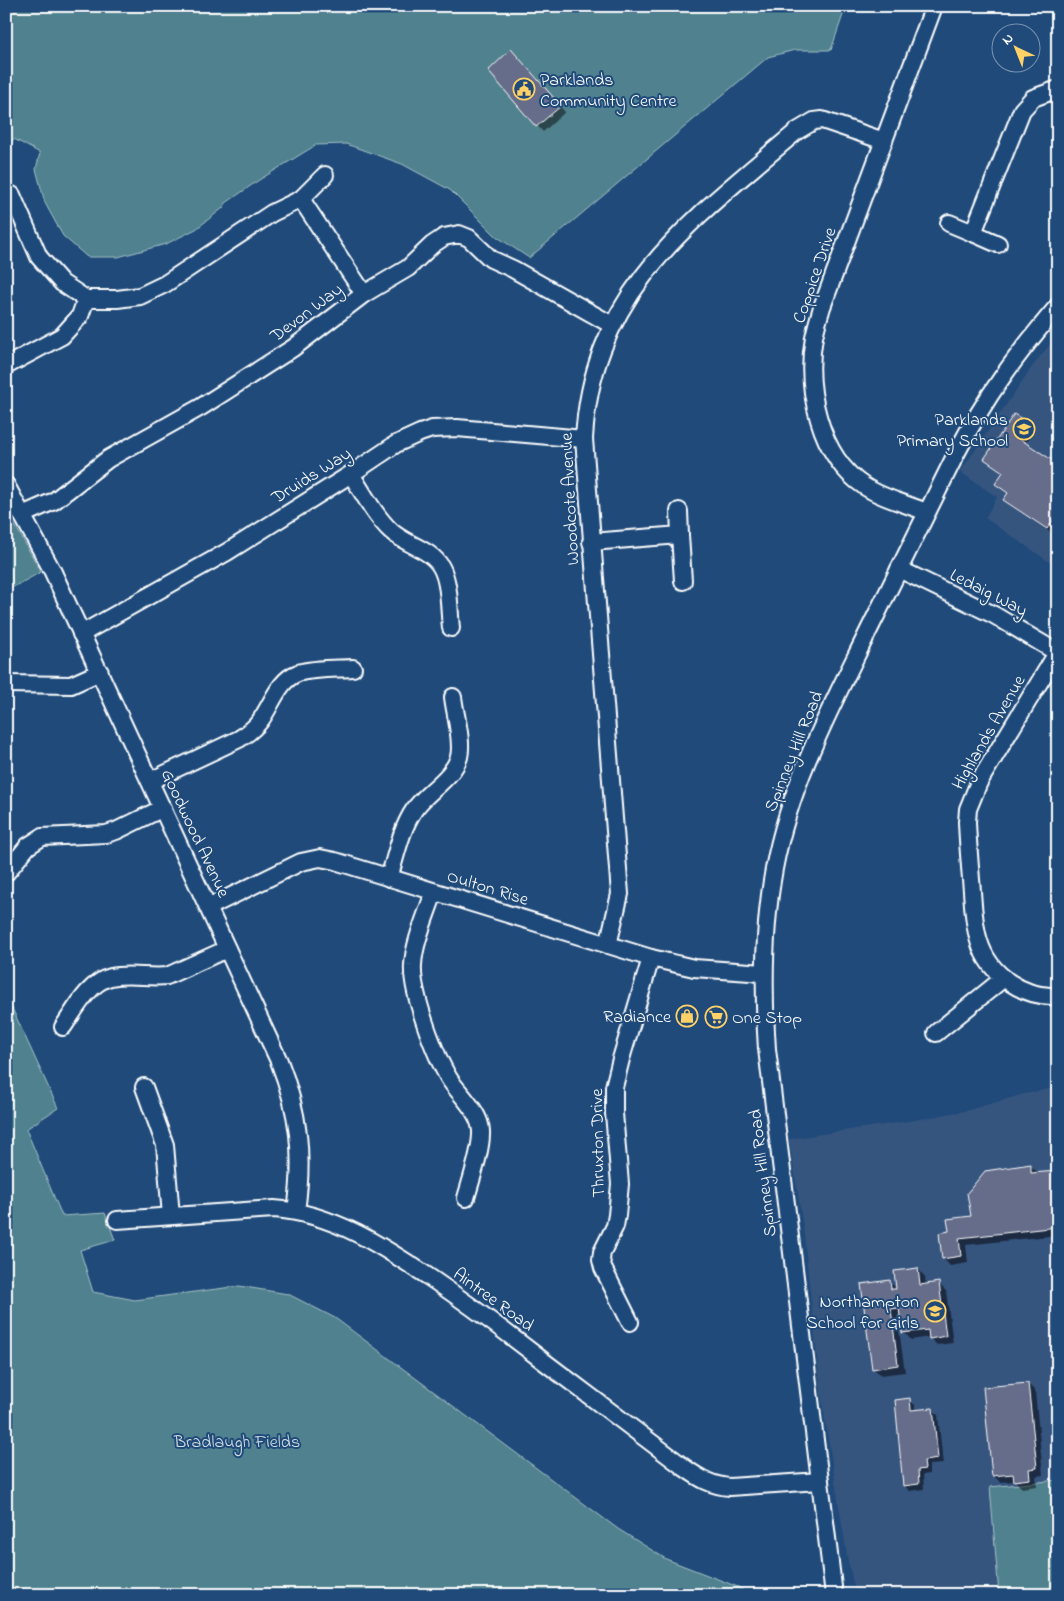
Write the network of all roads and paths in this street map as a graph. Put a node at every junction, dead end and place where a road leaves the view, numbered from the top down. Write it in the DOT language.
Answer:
graph roads {
  1 [pos="934,6"];
  2 [pos="1058,89"];
  3 [pos="884,141"];
  4 [pos="325,175"];
  5 [pos="12,195"];
  6 [pos="301,199"];
  7 [pos="949,223"];
  8 [pos="972,233"];
  9 [pos="998,244"];
  10 [pos="364,294"];
  11 [pos="86,299"];
  12 [pos="1058,306"];
  13 [pos="612,325"];
  14 [pos="6,366"];
  15 [pos="584,439"];
  16 [pos="351,474"];
  17 [pos="6,486"];
  18 [pos="679,511"];
  19 [pos="927,512"];
  20 [pos="22,516"];
  21 [pos="680,535"];
  22 [pos="591,542"];
  23 [pos="899,569"];
  24 [pos="683,581"];
  25 [pos="451,628"];
  26 [pos="81,634"];
  27 [pos="1057,653"];
  28 [pos="353,668"];
  29 [pos="100,672"];
  30 [pos="6,684"];
  31 [pos="453,697"];
  32 [pos="150,781"];
  33 [pos="163,808"];
  34 [pos="6,874"];
  35 [pos="389,878"];
  36 [pos="434,892"];
  37 [pos="208,907"];
  38 [pos="608,945"];
  39 [pos="227,949"];
  40 [pos="651,958"];
  41 [pos="764,972"];
  42 [pos="1004,978"];
  43 [pos="1058,996"];
  44 [pos="63,1027"];
  45 [pos="936,1033"];
  46 [pos="144,1086"];
  47 [pos="466,1198"];
  48 [pos="296,1211"];
  49 [pos="171,1216"];
  50 [pos="117,1220"];
  51 [pos="630,1322"];
  52 [pos="820,1481"];
  53 [pos="834,1595"];
  1 -- 3 [label="street, Coppice Drive"];
  2 -- 8 [label="street"];
  3 -- 13 [label="street, Woodcote Avenue"];
  3 -- 19 [label="street, Coppice Drive"];
  4 -- 6 [label="street"];
  5 -- 11 [label="street"];
  6 -- 10 [label="street"];
  6 -- 11 [label="street"];
  7 -- 8 [label="street"];
  8 -- 9 [label="street"];
  10 -- 13 [label="street, Devon Way"];
  10 -- 20 [label="street, Devon Way"];
  11 -- 14 [label="street"];
  12 -- 19 [label="street, Spinney Hill Road"];
  13 -- 15 [label="street, Woodcote Avenue"];
  15 -- 16 [label="street, Druids Way"];
  15 -- 22 [label="street, Woodcote Avenue"];
  16 -- 25 [label="street"];
  16 -- 26 [label="street, Druids Way"];
  17 -- 20 [label="street, Goodwood Avenue"];
  18 -- 21 [label="street"];
  19 -- 23 [label="street, Spinney Hill Road"];
  20 -- 26 [label="street, Goodwood Avenue"];
  21 -- 22 [label="street"];
  21 -- 24 [label="street"];
  22 -- 38 [label="street, Woodcote Avenue"];
  23 -- 27 [label="street, Ledaig Way"];
  23 -- 41 [label="street, Spinney Hill Road"];
  26 -- 29 [label="street, Goodwood Avenue"];
  27 -- 42 [label="street, Highlands Avenue"];
  28 -- 32 [label="street"];
  29 -- 30 [label="street"];
  29 -- 32 [label="street, Goodwood Avenue"];
  31 -- 35 [label="street"];
  32 -- 33 [label="street, Goodwood Avenue"];
  33 -- 34 [label="street"];
  33 -- 37 [label="street, Goodwood Avenue"];
  35 -- 36 [label="street, Oulton Rise"];
  35 -- 37 [label="street, Oulton Rise"];
  36 -- 38 [label="street, Oulton Rise"];
  36 -- 47 [label="street"];
  37 -- 39 [label="street, Goodwood Avenue"];
  38 -- 40 [label="street, Oulton Rise"];
  39 -- 44 [label="street"];
  39 -- 48 [label="street, Goodwood Avenue"];
  40 -- 41 [label="street, Oulton Rise"];
  40 -- 51 [label="street, Thruxton Drive"];
  41 -- 52 [label="street, Spinney Hill Road"];
  42 -- 43 [label="street, Highlands Avenue"];
  42 -- 45 [label="street"];
  46 -- 49 [label="street"];
  48 -- 49 [label="street, Aintree Road"];
  48 -- 52 [label="street, Aintree Road"];
  49 -- 50 [label="street, Aintree Road"];
  52 -- 53 [label="street, Spinney Hill Road"];
}
